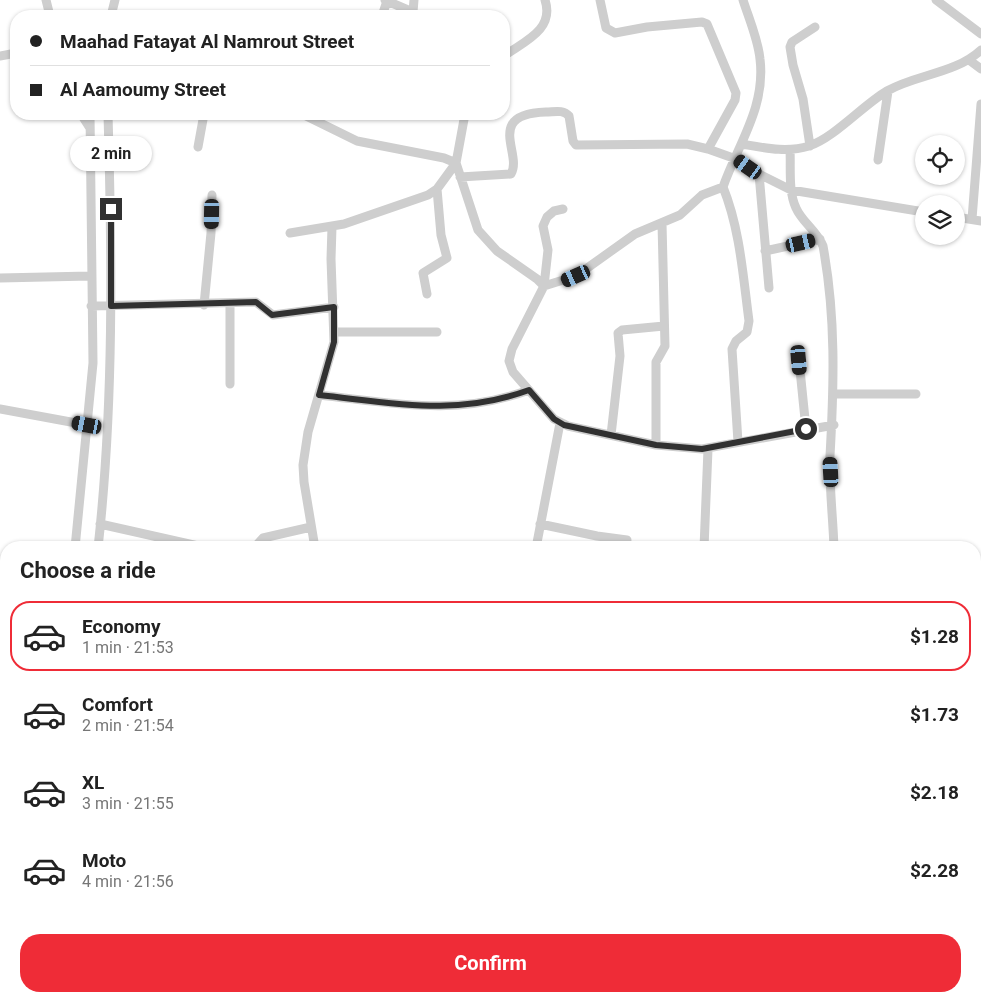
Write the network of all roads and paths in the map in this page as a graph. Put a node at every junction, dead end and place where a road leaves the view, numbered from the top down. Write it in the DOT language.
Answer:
graph roads {
  1 [pos="386,0"];
  2 [pos="545,0"];
  3 [pos="600,0"];
  4 [pos="743,0"];
  5 [pos="936,0"];
  6 [pos="408,10"];
  7 [pos="815,27"];
  8 [pos="981,34"];
  9 [pos="981,50"];
  10 [pos="510,52"];
  11 [pos="969,60"];
  12 [pos="981,69"];
  13 [pos="888,91"];
  14 [pos="981,104"];
  15 [pos="85,120"];
  16 [pos="90,120"];
  17 [pos="108,120"];
  18 [pos="203,120"];
  19 [pos="314,120"];
  20 [pos="464,120"];
  21 [pos="90,128"];
  22 [pos="742,144"];
  23 [pos="810,146"];
  24 [pos="198,147"];
  25 [pos="708,149"];
  26 [pos="790,150"];
  27 [pos="736,159"];
  28 [pos="878,160"];
  29 [pos="456,163"];
  30 [pos="759,174"];
  31 [pos="460,177"];
  32 [pos="723,186"];
  33 [pos="436,188"];
  34 [pos="791,190"];
  35 [pos="212,194"];
  36 [pos="563,209"];
  37 [pos="915,211"];
  38 [pos="976,220"];
  39 [pos="662,223"];
  40 [pos="332,226"];
  41 [pos="290,233"];
  42 [pos="820,239"];
  43 [pos="765,251"];
  44 [pos="90,276"];
  45 [pos="0,278"];
  46 [pos="544,286"];
  47 [pos="769,288"];
  48 [pos="427,294"];
  49 [pos="230,304"];
  50 [pos="204,305"];
  51 [pos="91,306"];
  52 [pos="111,306"];
  53 [pos="334,307"];
  54 [pos="664,326"];
  55 [pos="336,332"];
  56 [pos="437,332"];
  57 [pos="799,360"];
  58 [pos="230,384"];
  59 [pos="529,390"];
  60 [pos="834,394"];
  61 [pos="916,394"];
  62 [pos="319,395"];
  63 [pos="0,409"];
  64 [pos="560,423"];
  65 [pos="87,425"];
  66 [pos="834,425"];
  67 [pos="806,429"];
  68 [pos="611,435"];
  69 [pos="738,442"];
  70 [pos="656,445"];
  71 [pos="708,449"];
  72 [pos="100,524"];
  73 [pos="540,524"];
  74 [pos="311,527"];
  75 [pos="627,540"];
  76 [pos="76,541"];
  77 [pos="99,541"];
  78 [pos="176,541"];
  79 [pos="260,541"];
  80 [pos="314,541"];
  81 [pos="537,541"];
  82 [pos="704,541"];
  83 [pos="834,541"];
  84 [pos="36,1002"];
  85 [pos="45,1002"];
  1 -- 6 [label="street"];
  2 -- 10 [label="street"];
  3 -- 25 [label="street"];
  4 -- 22 [label="street"];
  5 -- 8 [label="street"];
  7 -- 23 [label="street"];
  9 -- 11 [label="street"];
  11 -- 12 [label="street"];
  11 -- 13 [label="street"];
  13 -- 23 [label="street"];
  13 -- 28 [label="street"];
  14 -- 38 [label="street"];
  15 -- 21 [label="street"];
  16 -- 21 [label="street"];
  17 -- 52 [label="street"];
  18 -- 24 [label="street"];
  19 -- 29 [label="street"];
  20 -- 29 [label="street"];
  21 -- 44 [label="street"];
  22 -- 26 [label="street"];
  22 -- 27 [label="street"];
  23 -- 26 [label="street"];
  25 -- 27 [label="street"];
  25 -- 31 [label="street"];
  26 -- 34 [label="street"];
  27 -- 30 [label="street"];
  27 -- 32 [label="street"];
  29 -- 31 [label="street"];
  29 -- 33 [label="street"];
  30 -- 34 [label="street"];
  30 -- 43 [label="street"];
  31 -- 46 [label="street"];
  32 -- 39 [label="street"];
  32 -- 69 [label="street"];
  33 -- 40 [label="street"];
  33 -- 48 [label="street"];
  34 -- 37 [label="street"];
  34 -- 42 [label="street"];
  35 -- 50 [label="street"];
  36 -- 46 [label="street"];
  39 -- 46 [label="street"];
  39 -- 54 [label="street"];
  40 -- 41 [label="street"];
  40 -- 53 [label="street"];
  42 -- 43 [label="street"];
  42 -- 60 [label="street"];
  43 -- 47 [label="street"];
  44 -- 45 [label="street"];
  44 -- 51 [label="street"];
  46 -- 59 [label="street"];
  49 -- 50 [label="street"];
  49 -- 53 [label="street"];
  49 -- 58 [label="street"];
  50 -- 52 [label="street"];
  51 -- 52 [label="street"];
  51 -- 65 [label="street"];
  52 -- 72 [label="street"];
  53 -- 55 [label="street"];
  54 -- 68 [label="street"];
  54 -- 70 [label="street"];
  55 -- 56 [label="street"];
  55 -- 62 [label="street"];
  57 -- 67 [label="street"];
  59 -- 62 [label="street"];
  59 -- 64 [label="street"];
  60 -- 61 [label="street"];
  60 -- 66 [label="street"];
  62 -- 74 [label="street"];
  63 -- 65 [label="street"];
  64 -- 68 [label="street"];
  64 -- 73 [label="street"];
  65 -- 76 [label="street"];
  66 -- 67 [label="street"];
  66 -- 83 [label="street"];
  67 -- 69 [label="street"];
  68 -- 70 [label="street"];
  69 -- 71 [label="street"];
  70 -- 71 [label="street"];
  71 -- 82 [label="street"];
  72 -- 77 [label="street"];
  72 -- 78 [label="street"];
  73 -- 75 [label="street"];
  73 -- 81 [label="street"];
  74 -- 79 [label="street"];
  74 -- 80 [label="street"];
  84 -- 85 [label="street"];
}
